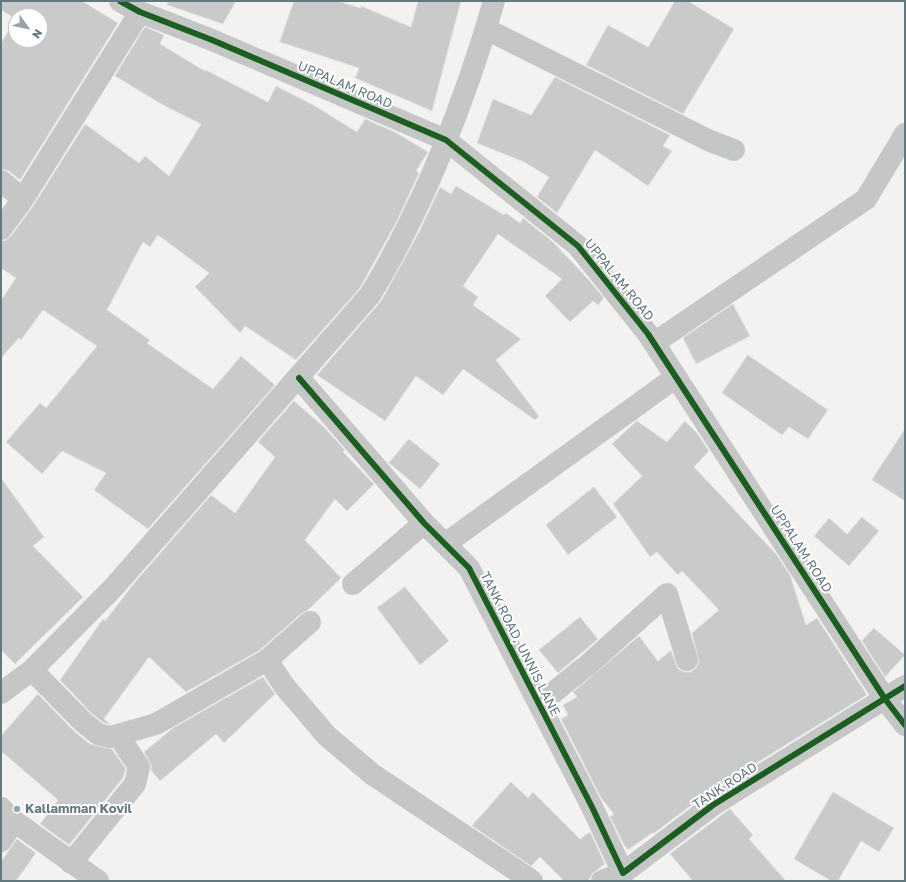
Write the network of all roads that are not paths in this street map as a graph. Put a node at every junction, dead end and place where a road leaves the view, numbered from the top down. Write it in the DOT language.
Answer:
graph roads {
  1 [pos="120,1"];
  2 [pos="494,1"];
  3 [pos="140,12"];
  4 [pos="486,29"];
  5 [pos="905,134"];
  6 [pos="446,140"];
  7 [pos="734,150"];
  8 [pos="1,181"];
  9 [pos="23,199"];
  10 [pos="1,229"];
  11 [pos="654,343"];
  12 [pos="676,377"];
  13 [pos="299,378"];
  14 [pos="424,523"];
  15 [pos="446,544"];
  16 [pos="353,584"];
  17 [pos="310,622"];
  18 [pos="267,660"];
  19 [pos="686,660"];
  20 [pos="32,670"];
  21 [pos="905,686"];
  22 [pos="1,693"];
  23 [pos="885,699"];
  24 [pos="539,704"];
  25 [pos="905,725"];
  26 [pos="118,735"];
  27 [pos="8,814"];
  28 [pos="1,841"];
  29 [pos="71,863"];
  30 [pos="623,873"];
  31 [pos="98,881"];
  32 [pos="532,881"];
  33 [pos="602,881"];
  1 -- 3 [label="street, UPPALAM ROAD"];
  2 -- 4 [label="street"];
  3 -- 6 [label="street, UPPALAM ROAD"];
  3 -- 9 [label="street"];
  4 -- 6 [label="street"];
  4 -- 7 [label="street"];
  5 -- 11 [label="street"];
  6 -- 11 [label="street, UPPALAM ROAD"];
  6 -- 13 [label="street"];
  8 -- 9 [label="street"];
  9 -- 10 [label="street"];
  11 -- 12 [label="street, UPPALAM ROAD"];
  12 -- 15 [label="street"];
  12 -- 23 [label="street, UPPALAM ROAD"];
  13 -- 14 [label="street, TANK ROAD, UNNIS LANE"];
  13 -- 20 [label="street"];
  14 -- 15 [label="street, TANK ROAD, UNNIS LANE"];
  14 -- 16 [label="street"];
  15 -- 24 [label="street, TANK ROAD, UNNIS LANE"];
  17 -- 18 [label="street"];
  18 -- 26 [label="street"];
  18 -- 32 [label="street"];
  19 -- 24 [label="street"];
  20 -- 22 [label="street"];
  20 -- 26 [label="street"];
  21 -- 23 [label="street, TANK ROAD"];
  23 -- 25 [label="street, UPPALAM ROAD"];
  23 -- 30 [label="street, TANK ROAD"];
  24 -- 30 [label="street, TANK ROAD, UNNIS LANE"];
  26 -- 29 [label="street"];
  27 -- 28 [label="street"];
  27 -- 29 [label="street"];
  29 -- 31 [label="street"];
  30 -- 33 [label="street, TANK ROAD"];
}
